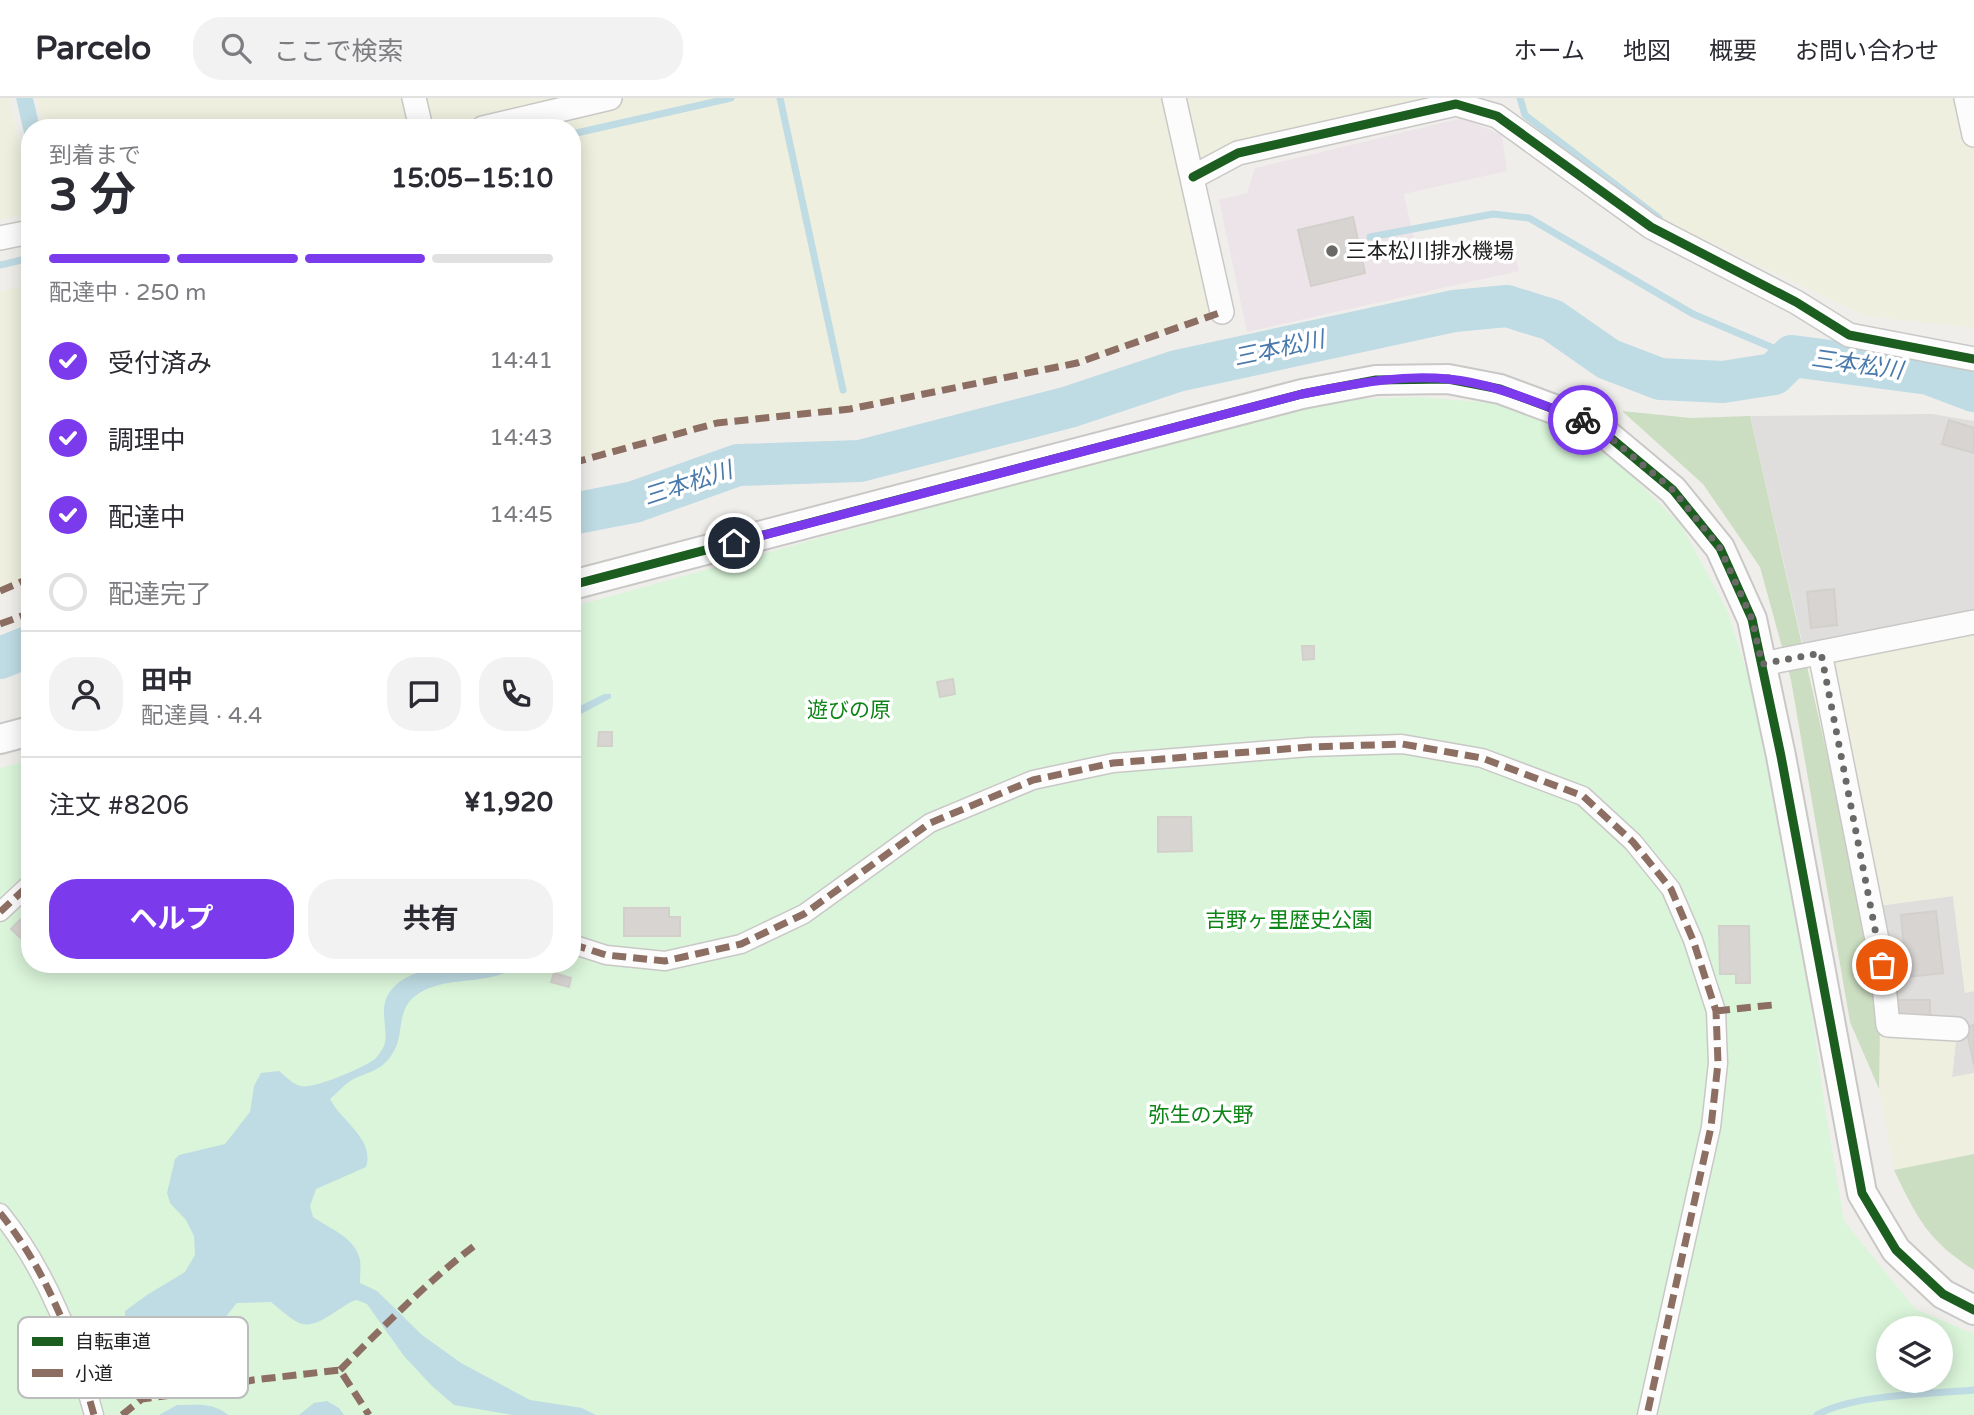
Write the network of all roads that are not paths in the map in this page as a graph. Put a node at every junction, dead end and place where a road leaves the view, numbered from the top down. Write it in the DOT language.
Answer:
graph roads {
  1 [pos="414,98"];
  2 [pos="610,98"];
  3 [pos="1174,98"];
  4 [pos="1966,98"];
  5 [pos="419,119"];
  6 [pos="521,119"];
  7 [pos="1974,135"];
  8 [pos="1193,177"];
  9 [pos="21,234"];
  10 [pos="0,238"];
  11 [pos="1222,312"];
  12 [pos="1974,359"];
  13 [pos="581,583"];
  14 [pos="1974,622"];
  15 [pos="1821,653"];
  16 [pos="1762,664"];
  17 [pos="21,733"];
  18 [pos="0,739"];
  19 [pos="21,892"];
  20 [pos="0,912"];
  21 [pos="581,947"];
  22 [pos="1956,1029"];
  23 [pos="0,1213"];
  24 [pos="1974,1310"];
  25 [pos="62,1317"];
  26 [pos="89,1398"];
  27 [pos="94,1415"];
  28 [pos="1647,1415"];
  1 -- 5 [label="street"];
  2 -- 6 [label="street"];
  3 -- 8 [label="street"];
  4 -- 7 [label="street"];
  8 -- 11 [label="street"];
  8 -- 12 [label="street"];
  9 -- 10 [label="street"];
  13 -- 16 [label="street"];
  14 -- 15 [label="street"];
  15 -- 16 [label="street"];
  15 -- 22 [label="street"];
  16 -- 24 [label="street"];
  17 -- 18 [label="street"];
  19 -- 20 [label="street"];
  21 -- 28 [label="street"];
  23 -- 25 [label="street"];
  26 -- 27 [label="street"];
}
